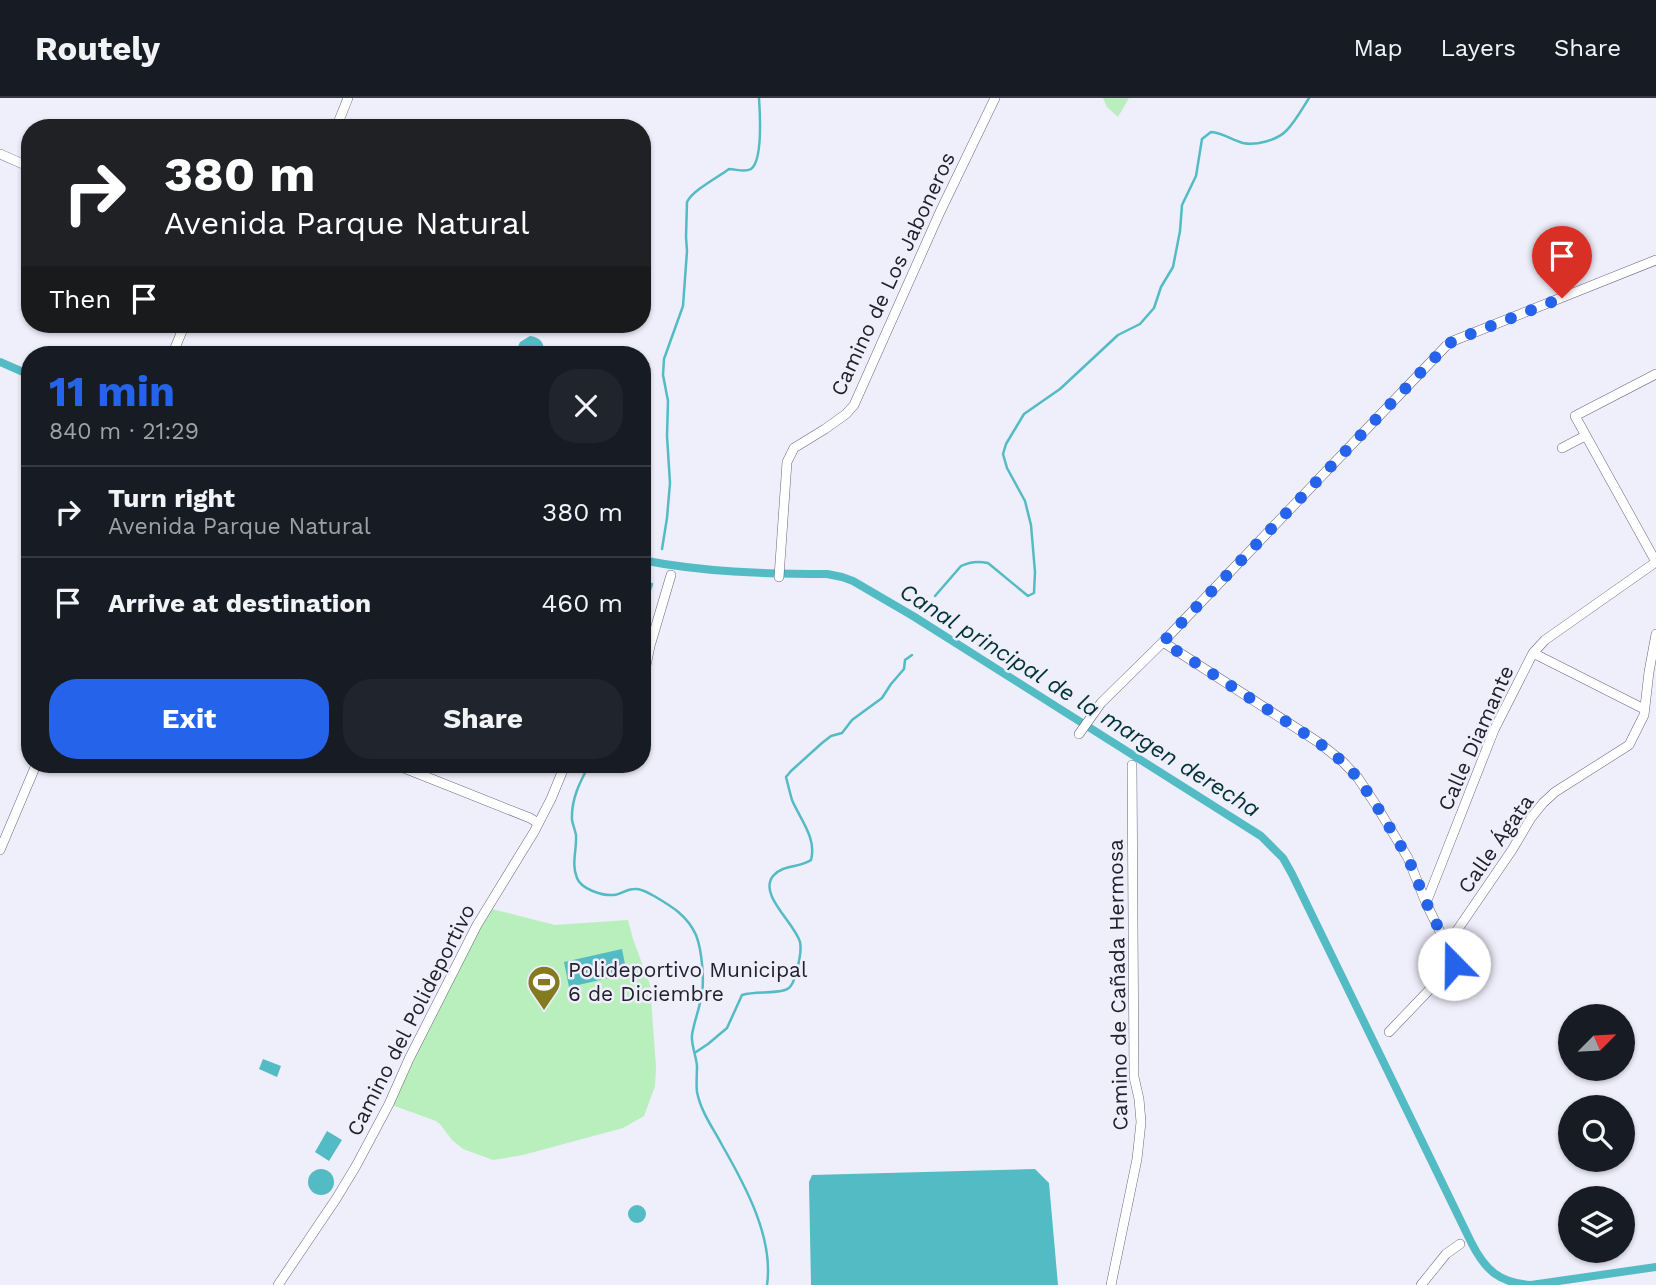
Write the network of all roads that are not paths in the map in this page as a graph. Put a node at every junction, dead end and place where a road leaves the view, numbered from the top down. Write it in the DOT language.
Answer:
graph roads {
  1 [pos="348,98"];
  2 [pos="995,98"];
  3 [pos="340,119"];
  4 [pos="0,154"];
  5 [pos="21,163"];
  6 [pos="1656,260"];
  7 [pos="1656,374"];
  8 [pos="1585,436"];
  9 [pos="1562,448"];
  10 [pos="1656,562"];
  11 [pos="671,575"];
  12 [pos="779,577"];
  13 [pos="1656,634"];
  14 [pos="1163,642"];
  15 [pos="651,643"];
  16 [pos="1533,653"];
  17 [pos="1644,709"];
  18 [pos="1081,733"];
  19 [pos="1132,765"];
  20 [pos="33,773"];
  21 [pos="417,773"];
  22 [pos="562,773"];
  23 [pos="538,823"];
  24 [pos="0,850"];
  25 [pos="1426,902"];
  26 [pos="1447,945"];
  27 [pos="1389,1032"];
  28 [pos="1460,1244"];
  29 [pos="278,1285"];
  30 [pos="1111,1285"];
  31 [pos="1421,1285"];
  1 -- 3 [label="street"];
  2 -- 12 [label="street, Camino de Los Jaboneros"];
  4 -- 5 [label="street"];
  6 -- 14 [label="street"];
  7 -- 8 [label="street"];
  8 -- 9 [label="street"];
  8 -- 10 [label="street"];
  10 -- 16 [label="street, Calle Diamante"];
  11 -- 15 [label="street"];
  13 -- 17 [label="street, Calle Ágata"];
  14 -- 18 [label="street"];
  14 -- 25 [label="street"];
  16 -- 17 [label="street"];
  16 -- 25 [label="street, Calle Diamante"];
  17 -- 26 [label="street, Calle Ágata"];
  19 -- 30 [label="street, Camino de Cañada Hermosa"];
  20 -- 24 [label="street"];
  21 -- 23 [label="street"];
  22 -- 23 [label="street, Camino del Polideportivo"];
  23 -- 29 [label="street, Camino del Polideportivo"];
  25 -- 26 [label="street"];
  26 -- 27 [label="street"];
  28 -- 31 [label="street"];
}
